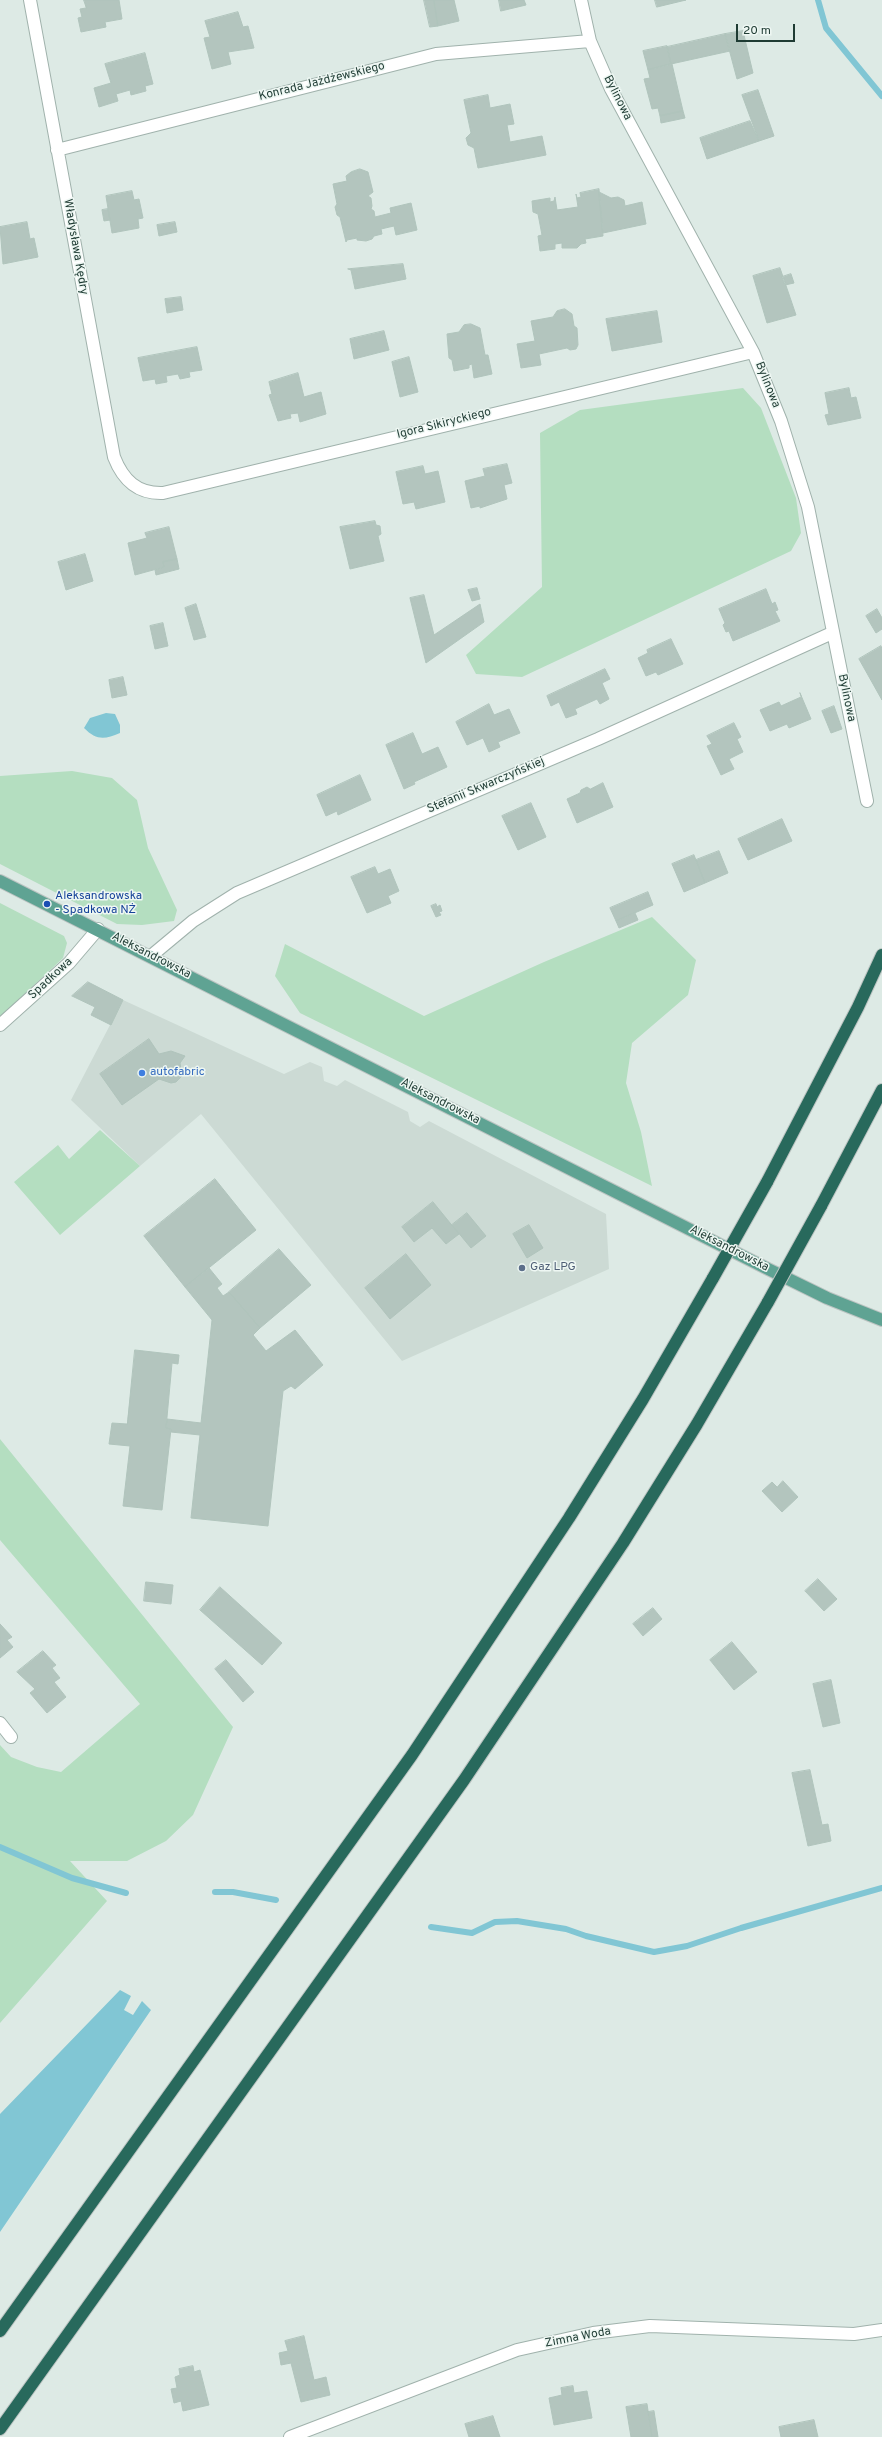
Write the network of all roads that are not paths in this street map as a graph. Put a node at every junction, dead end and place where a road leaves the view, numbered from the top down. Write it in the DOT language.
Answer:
graph roads {
  1 [pos="30,0"];
  2 [pos="581,0"];
  3 [pos="590,42"];
  4 [pos="57,150"];
  5 [pos="753,352"];
  6 [pos="135,488"];
  7 [pos="832,633"];
  8 [pos="867,801"];
  9 [pos="0,881"];
  10 [pos="98,929"];
  11 [pos="882,955"];
  12 [pos="151,956"];
  13 [pos="0,1025"];
  14 [pos="882,1090"];
  15 [pos="882,1320"];
  16 [pos="0,1723"];
  17 [pos="11,1737"];
  18 [pos="882,2330"];
  19 [pos="0,2331"];
  20 [pos="0,2429"];
  21 [pos="290,2437"];
  1 -- 4 [label="street, Władysława Kędry"];
  2 -- 3 [label="street, Bylinowa"];
  3 -- 4 [label="street, Konrada Jażdżewskiego"];
  3 -- 5 [label="street, Bylinowa"];
  4 -- 6 [label="street, Władysława Kędry"];
  5 -- 6 [label="street, Igora Sikiryckiego"];
  5 -- 7 [label="street, Bylinowa"];
  7 -- 8 [label="street, Bylinowa"];
  7 -- 12 [label="street, Stefanii Skwarczyńskiej"];
  9 -- 10 [label="main road, Aleksandrowska"];
  10 -- 12 [label="main road, Aleksandrowska"];
  10 -- 13 [label="street, Spadkowa"];
  11 -- 19 [label="highway, bridge"];
  12 -- 15 [label="main road, Aleksandrowska"];
  14 -- 20 [label="highway, bridge"];
  16 -- 17 [label="street"];
  18 -- 21 [label="street, Zimna Woda"];
}
